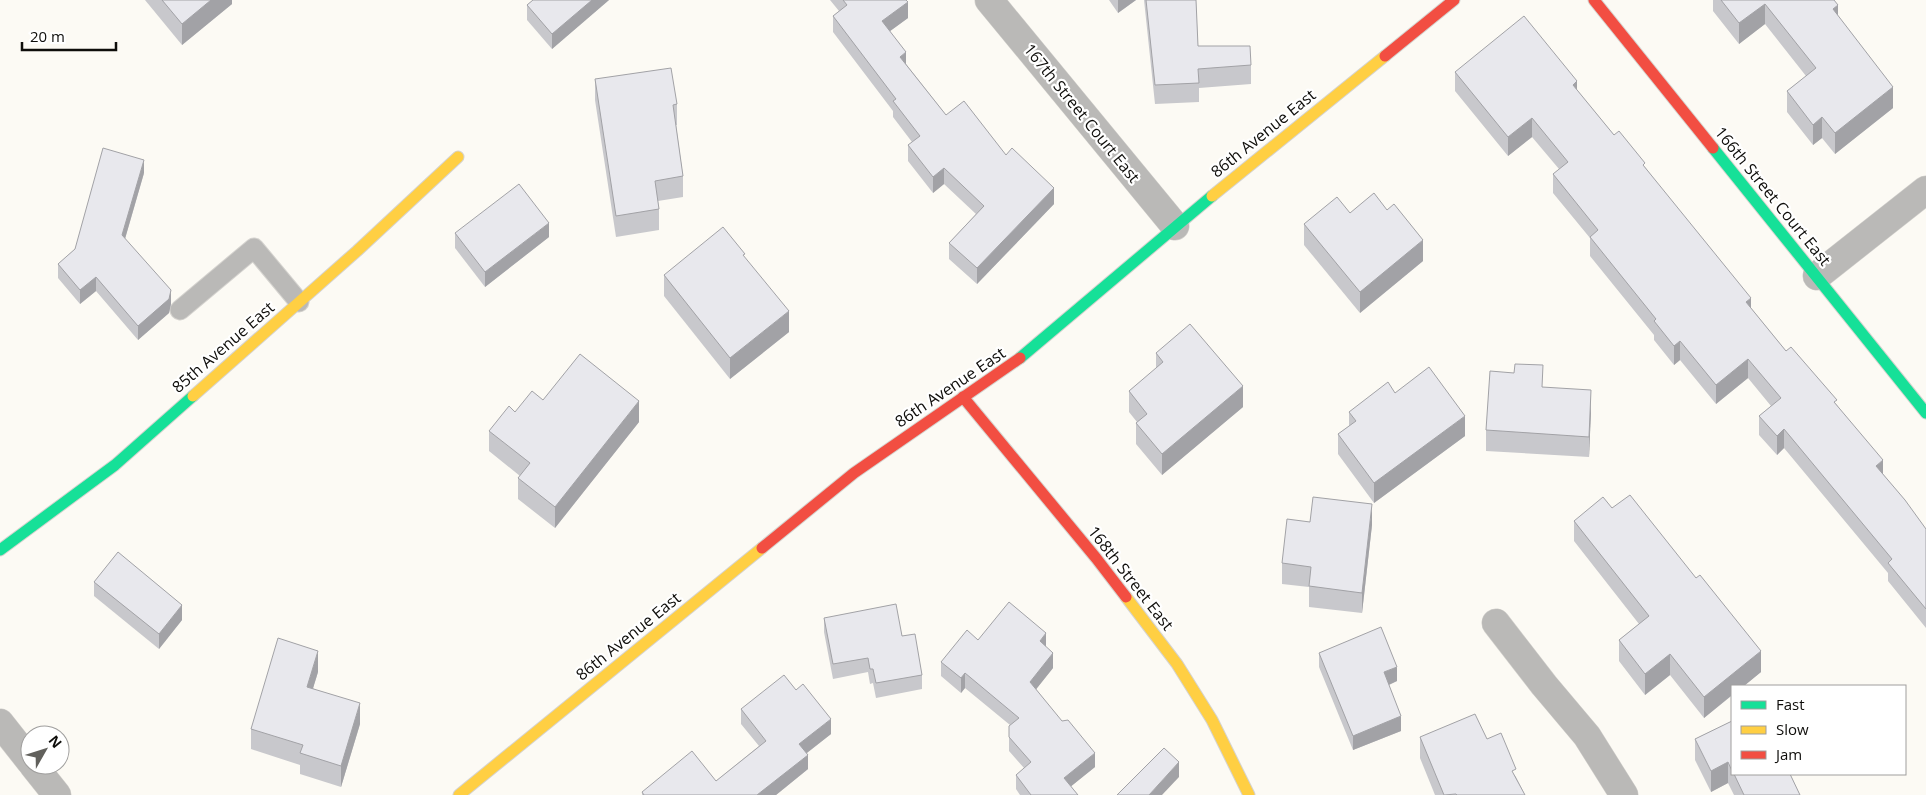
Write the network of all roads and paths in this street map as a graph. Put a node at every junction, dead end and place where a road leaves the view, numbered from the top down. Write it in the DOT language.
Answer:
graph roads {
  1 [pos="990,0"];
  2 [pos="1454,0"];
  3 [pos="1594,0"];
  4 [pos="458,157"];
  5 [pos="1926,190"];
  6 [pos="1174,226"];
  7 [pos="1817,276"];
  8 [pos="299,302"];
  9 [pos="180,310"];
  10 [pos="963,397"];
  11 [pos="1926,413"];
  12 [pos="0,550"];
  13 [pos="1496,623"];
  14 [pos="0,723"];
  15 [pos="20,748"];
  16 [pos="41,775"];
  17 [pos="57,795"];
  18 [pos="459,795"];
  19 [pos="1249,795"];
  20 [pos="1624,795"];
  1 -- 6 [label="street, 167th Street Court East"];
  2 -- 6 [label="street, 86th Avenue East"];
  3 -- 7 [label="street, 166th Street Court East"];
  4 -- 8 [label="street, 85th Avenue East"];
  5 -- 7 [label="street"];
  6 -- 10 [label="street, 86th Avenue East"];
  7 -- 11 [label="street, 166th Street Court East"];
  8 -- 9 [label="lane"];
  8 -- 12 [label="street, 85th Avenue East"];
  10 -- 18 [label="street, 86th Avenue East"];
  10 -- 19 [label="street, 168th Street East"];
  13 -- 20 [label="street"];
  14 -- 15 [label="street"];
  16 -- 17 [label="street"];
}
